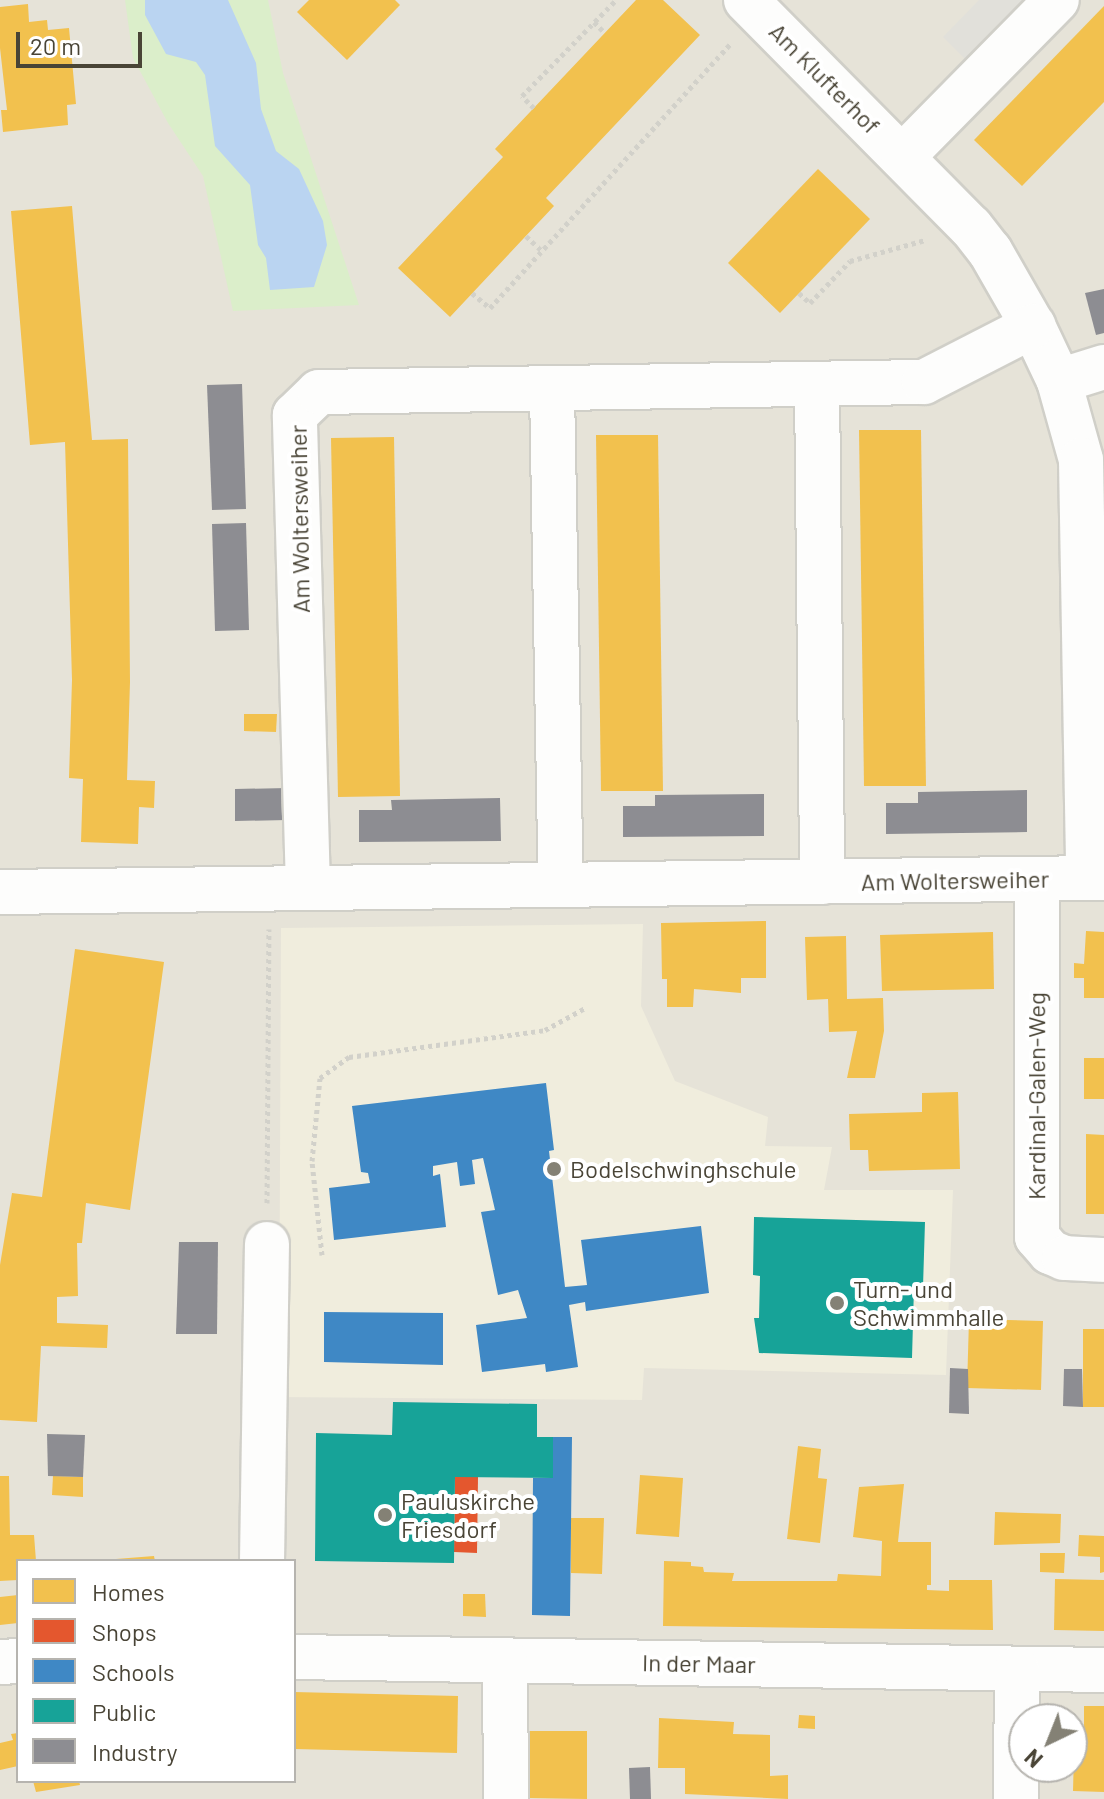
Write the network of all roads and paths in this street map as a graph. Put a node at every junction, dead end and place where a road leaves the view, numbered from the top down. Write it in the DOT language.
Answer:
graph roads {
  1 [pos="616,0"];
  2 [pos="1057,0"];
  3 [pos="752,6"];
  4 [pos="594,22"];
  5 [pos="605,33"];
  6 [pos="534,108"];
  7 [pos="903,156"];
  8 [pos="971,227"];
  9 [pos="526,236"];
  10 [pos="542,251"];
  11 [pos="472,293"];
  12 [pos="799,293"];
  13 [pos="1033,326"];
  14 [pos="1104,367"];
  15 [pos="1059,381"];
  16 [pos="817,384"];
  17 [pos="552,388"];
  18 [pos="1096,878"];
  19 [pos="1037,879"];
  20 [pos="822,882"];
  21 [pos="561,885"];
  22 [pos="288,888"];
  23 [pos="0,892"];
  24 [pos="585,1008"];
  25 [pos="267,1244"];
  26 [pos="322,1255"];
  27 [pos="1104,1260"];
  28 [pos="262,1559"];
  29 [pos="296,1657"];
  30 [pos="505,1660"];
  31 [pos="1017,1669"];
  32 [pos="1104,1670"];
  33 [pos="506,1799"];
  34 [pos="1016,1799"];
  1 -- 4 [label="path"];
  2 -- 7 [label="street"];
  3 -- 7 [label="street, Am Klufterhof"];
  3 -- 10 [label="path"];
  4 -- 5 [label="path"];
  4 -- 6 [label="path"];
  7 -- 8 [label="street, Am Klufterhof"];
  8 -- 12 [label="path"];
  8 -- 13 [label="street, Am Klufterhof"];
  9 -- 10 [label="path"];
  10 -- 11 [label="path"];
  13 -- 15 [label="street, Am Woltersweiher"];
  13 -- 16 [label="street, Am Woltersweiher"];
  14 -- 15 [label="street"];
  15 -- 18 [label="street, Am Woltersweiher"];
  16 -- 17 [label="street, Am Woltersweiher"];
  16 -- 20 [label="street"];
  17 -- 21 [label="street"];
  17 -- 22 [label="street, Am Woltersweiher"];
  18 -- 19 [label="street, Am Woltersweiher"];
  19 -- 20 [label="street, Am Woltersweiher"];
  19 -- 27 [label="street, Kardinal-Galen-Weg"];
  20 -- 21 [label="street, Am Woltersweiher"];
  21 -- 22 [label="street, Am Woltersweiher"];
  22 -- 23 [label="street, Am Woltersweiher"];
  22 -- 25 [label="path"];
  24 -- 26 [label="path"];
  25 -- 28 [label="street"];
  29 -- 30 [label="street, In der Maar"];
  30 -- 31 [label="street, In der Maar"];
  30 -- 33 [label="street"];
  31 -- 32 [label="street, In der Maar"];
  31 -- 34 [label="street"];
}
